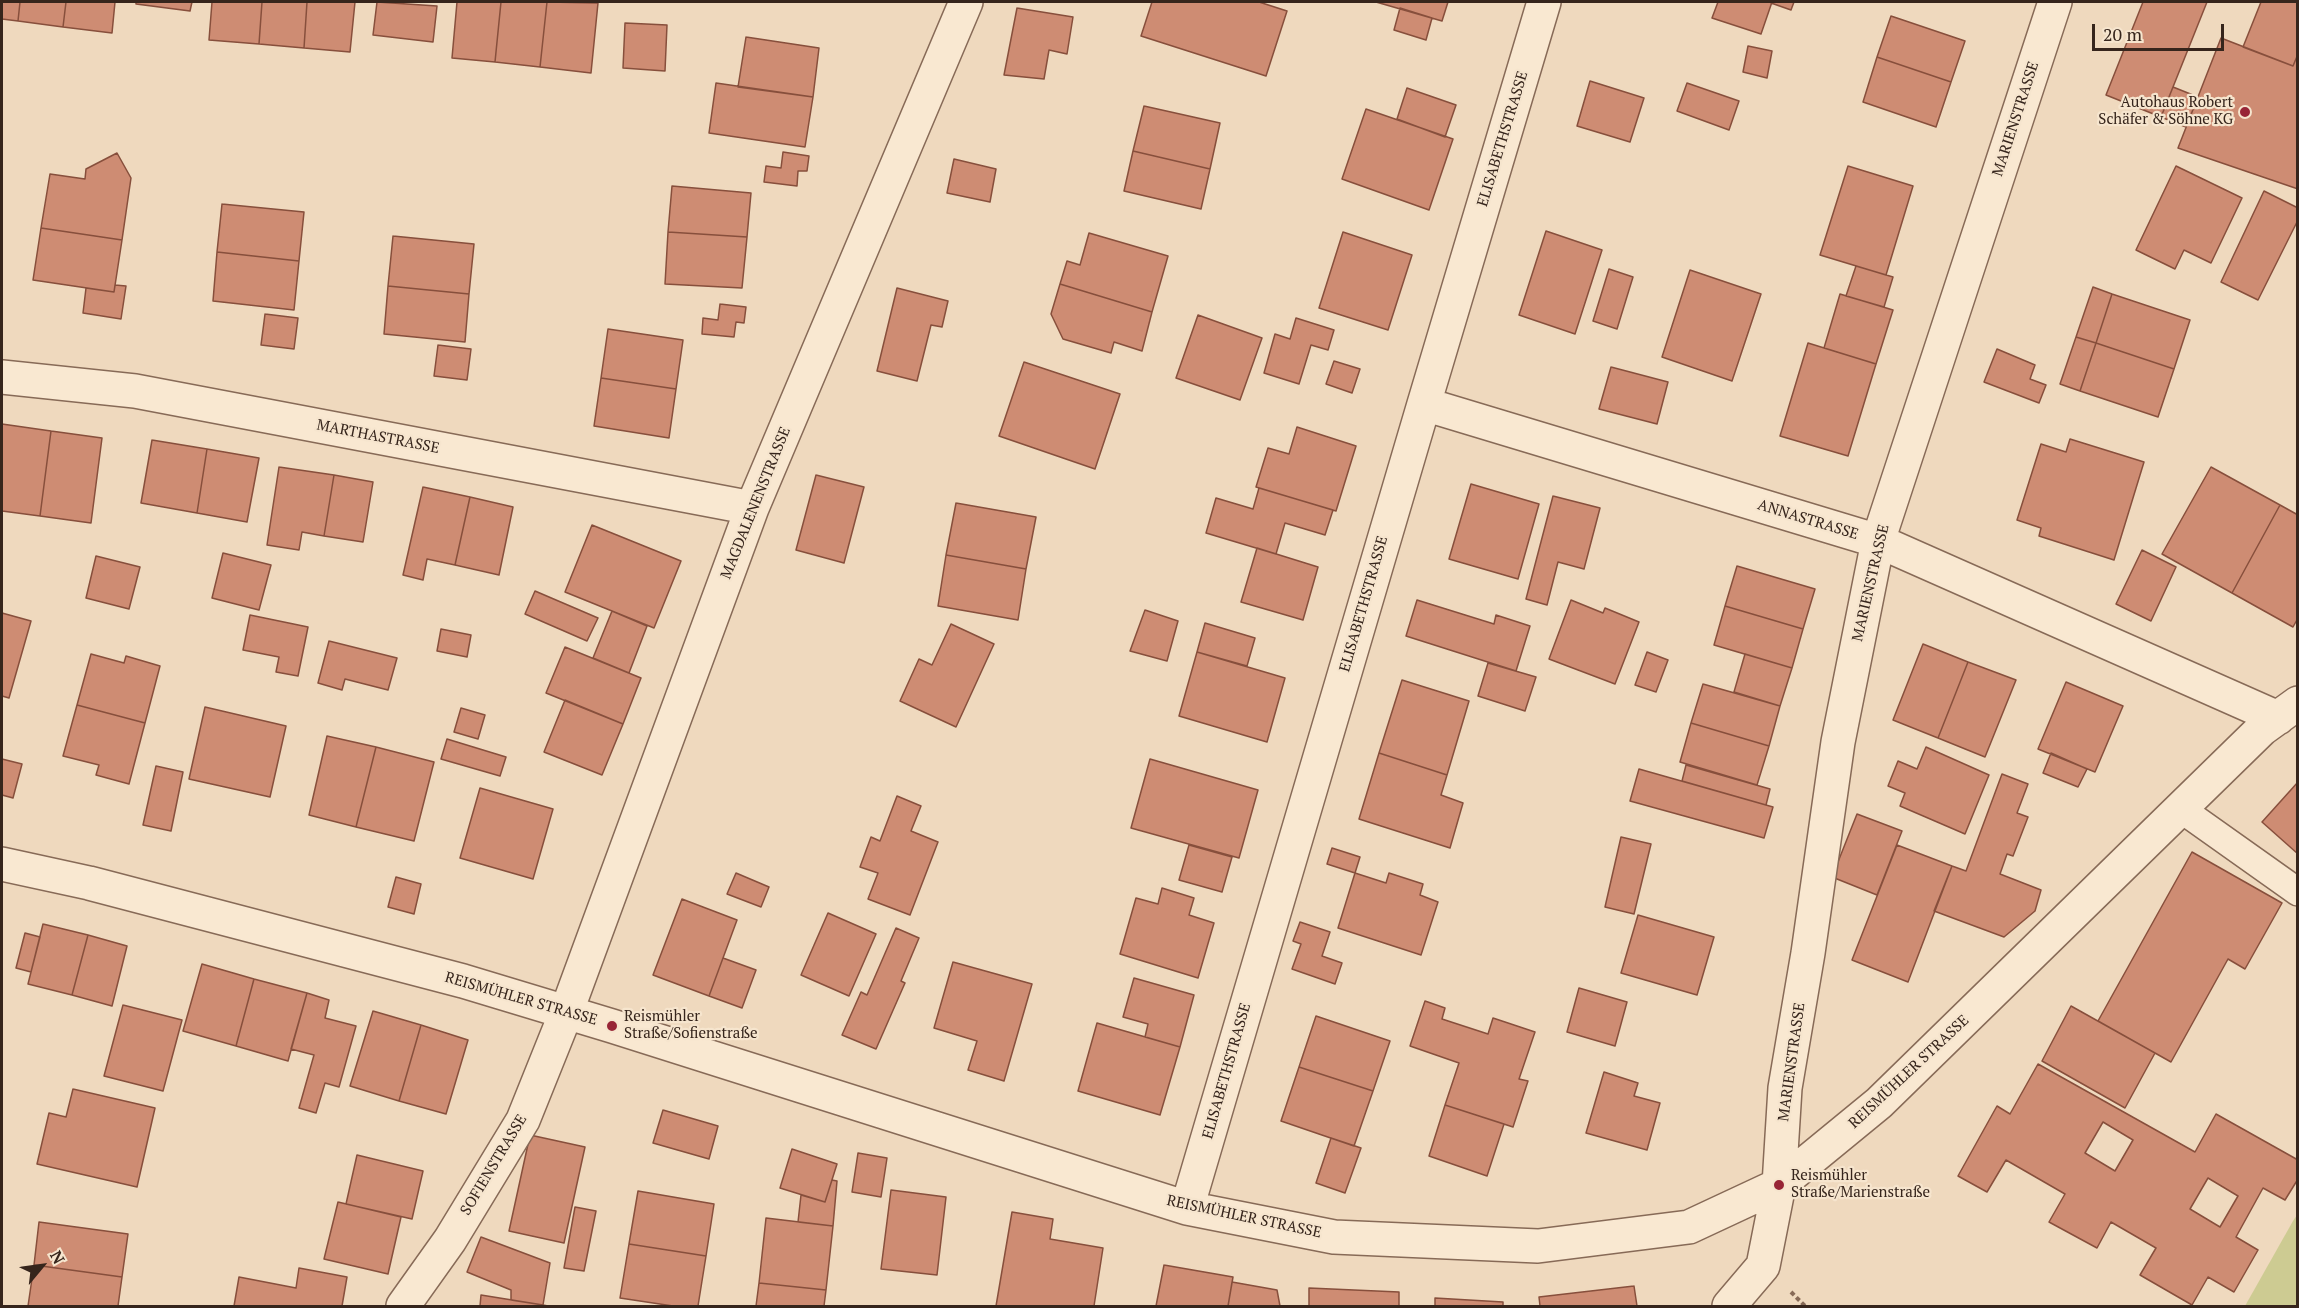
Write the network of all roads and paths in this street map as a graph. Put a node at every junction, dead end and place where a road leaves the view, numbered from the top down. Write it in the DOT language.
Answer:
graph roads {
  1 [pos="966,2"];
  2 [pos="1544,2"];
  3 [pos="2055,2"];
  4 [pos="2,376"];
  5 [pos="1424,404"];
  6 [pos="752,508"];
  7 [pos="1878,541"];
  8 [pos="2288,710"];
  9 [pos="2181,808"];
  10 [pos="2,864"];
  11 [pos="2298,892"];
  12 [pos="566,1013"];
  13 [pos="1779,1185"];
  14 [pos="1187,1208"];
  15 [pos="403,1306"];
  16 [pos="1729,1306"];
  1 -- 6 [label="street, MAGDALENENSTRASSE"];
  2 -- 5 [label="street, ELISABETHSTRASSE"];
  3 -- 7 [label="street, MARIENSTRASSE"];
  4 -- 6 [label="street, MARTHASTRASSE"];
  5 -- 7 [label="street, ANNASTRASSE"];
  5 -- 14 [label="street, ELISABETHSTRASSE"];
  6 -- 12 [label="street, MAGDALENENSTRASSE"];
  7 -- 8 [label="street, ANNASTRASSE"];
  7 -- 13 [label="street, MARIENSTRASSE"];
  8 -- 9 [label="street, REISMÜHLER STRASSE"];
  9 -- 11 [label="lane"];
  9 -- 13 [label="street, REISMÜHLER STRASSE"];
  10 -- 12 [label="street, REISMÜHLER STRASSE"];
  12 -- 14 [label="street, REISMÜHLER STRASSE"];
  12 -- 15 [label="street, SOFIENSTRASSE"];
  13 -- 14 [label="street, REISMÜHLER STRASSE"];
  13 -- 16 [label="street, MARIENSTRASSE"];
}
